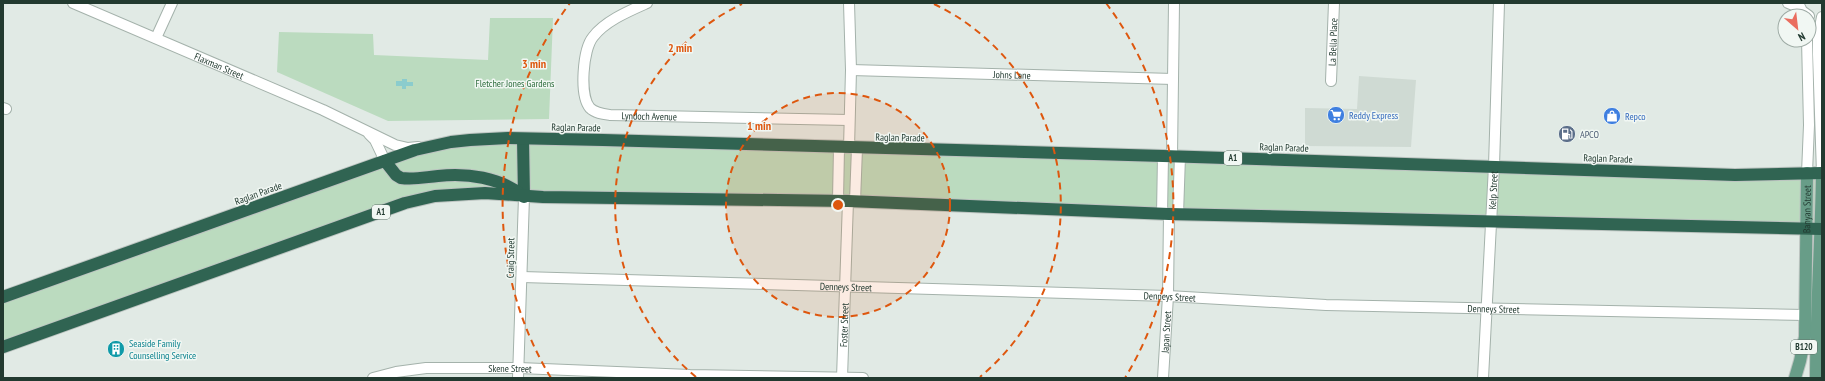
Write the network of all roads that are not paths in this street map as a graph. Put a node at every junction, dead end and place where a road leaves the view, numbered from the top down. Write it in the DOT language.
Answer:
graph roads {
  1 [pos="73,3"];
  2 [pos="172,3"];
  3 [pos="647,3"];
  4 [pos="849,3"];
  5 [pos="1174,3"];
  6 [pos="1334,3"];
  7 [pos="1499,3"];
  8 [pos="1788,3"];
  9 [pos="1797,8"];
  10 [pos="1822,16"];
  11 [pos="156,38"];
  12 [pos="1808,48"];
  13 [pos="851,70"];
  14 [pos="1173,79"];
  15 [pos="1331,81"];
  16 [pos="849,120"];
  17 [pos="523,139"];
  18 [pos="380,142"];
  19 [pos="428,147"];
  20 [pos="848,148"];
  21 [pos="1172,156"];
  22 [pos="385,161"];
  23 [pos="1494,166"];
  24 [pos="1807,173"];
  25 [pos="1822,173"];
  26 [pos="524,197"];
  27 [pos="847,201"];
  28 [pos="1170,214"];
  29 [pos="1492,222"];
  30 [pos="1821,228"];
  31 [pos="1807,229"];
  32 [pos="522,277"];
  33 [pos="844,286"];
  34 [pos="1168,296"];
  35 [pos="3,297"];
  36 [pos="1486,308"];
  37 [pos="1811,316"];
  38 [pos="3,347"];
  39 [pos="519,373"];
  40 [pos="1798,376"];
  41 [pos="373,378"];
  42 [pos="842,378"];
  43 [pos="863,378"];
  44 [pos="1163,378"];
  45 [pos="1483,378"];
  46 [pos="1816,378"];
  1 -- 11 [label="street, Flaxman Street"];
  2 -- 11 [label="street"];
  3 -- 16 [label="street, Lyndoch Avenue"];
  4 -- 13 [label="street"];
  5 -- 14 [label="street, Japan Street"];
  6 -- 15 [label="street, La Bella Place"];
  7 -- 23 [label="street, Kelp Street"];
  8 -- 9 [label="street"];
  10 -- 25 [label="street, Banyan Street"];
  11 -- 18 [label="street, Flaxman Street"];
  12 -- 24 [label="street, Banyan Street"];
  13 -- 14 [label="street, Johns Lane"];
  13 -- 16 [label="street"];
  14 -- 21 [label="street, Japan Street"];
  16 -- 20 [label="street"];
  17 -- 19 [label="highway, Raglan Parade / A1"];
  17 -- 20 [label="highway, Raglan Parade / A1"];
  17 -- 26 [label="highway, Craig Street"];
  18 -- 19 [label="street, Flaxman Street"];
  18 -- 22 [label="street, Flaxman Street"];
  19 -- 22 [label="highway, Raglan Parade / A1"];
  20 -- 21 [label="highway, Raglan Parade / A1"];
  20 -- 27 [label="street"];
  20 -- 27 [label="street"];
  21 -- 23 [label="highway, Raglan Parade / A1"];
  21 -- 28 [label="street, Japan Street"];
  21 -- 28 [label="street, Japan Street"];
  22 -- 26 [label="highway"];
  22 -- 35 [label="highway, Raglan Parade / A1"];
  23 -- 24 [label="highway, Raglan Parade / A1"];
  23 -- 29 [label="street, Kelp Street"];
  24 -- 25 [label="highway, Raglan Parade / A1"];
  24 -- 31 [label="main road, Banyan Street / B120"];
  25 -- 30 [label="main road, Banyan Street / B120"];
  26 -- 27 [label="highway, A1"];
  26 -- 32 [label="street, Craig Street"];
  26 -- 38 [label="highway, A1"];
  27 -- 28 [label="highway, A1"];
  27 -- 33 [label="street, Foster Street"];
  28 -- 29 [label="highway, A1"];
  28 -- 34 [label="street, Japan Street"];
  29 -- 31 [label="highway, A1"];
  29 -- 36 [label="street, Kelp Street"];
  30 -- 31 [label="highway, A1"];
  30 -- 37 [label="main road, Banyan Street / B120"];
  31 -- 37 [label="main road, Banyan Street / B120"];
  32 -- 33 [label="street, Denneys Street"];
  32 -- 39 [label="street, Craig Street"];
  33 -- 34 [label="street, Denneys Street"];
  33 -- 42 [label="street, Foster Street"];
  34 -- 36 [label="street, Denneys Street"];
  34 -- 44 [label="street, Japan Street"];
  36 -- 37 [label="street, Denneys Street"];
  36 -- 45 [label="street, Kelp Street"];
  37 -- 40 [label="main road, Banyan Street / B120"];
  37 -- 46 [label="main road, Banyan Street / B120"];
  39 -- 41 [label="street, Skene Street"];
  39 -- 42 [label="street, Skene Street"];
  42 -- 43 [label="street, Skene Street"];
}
